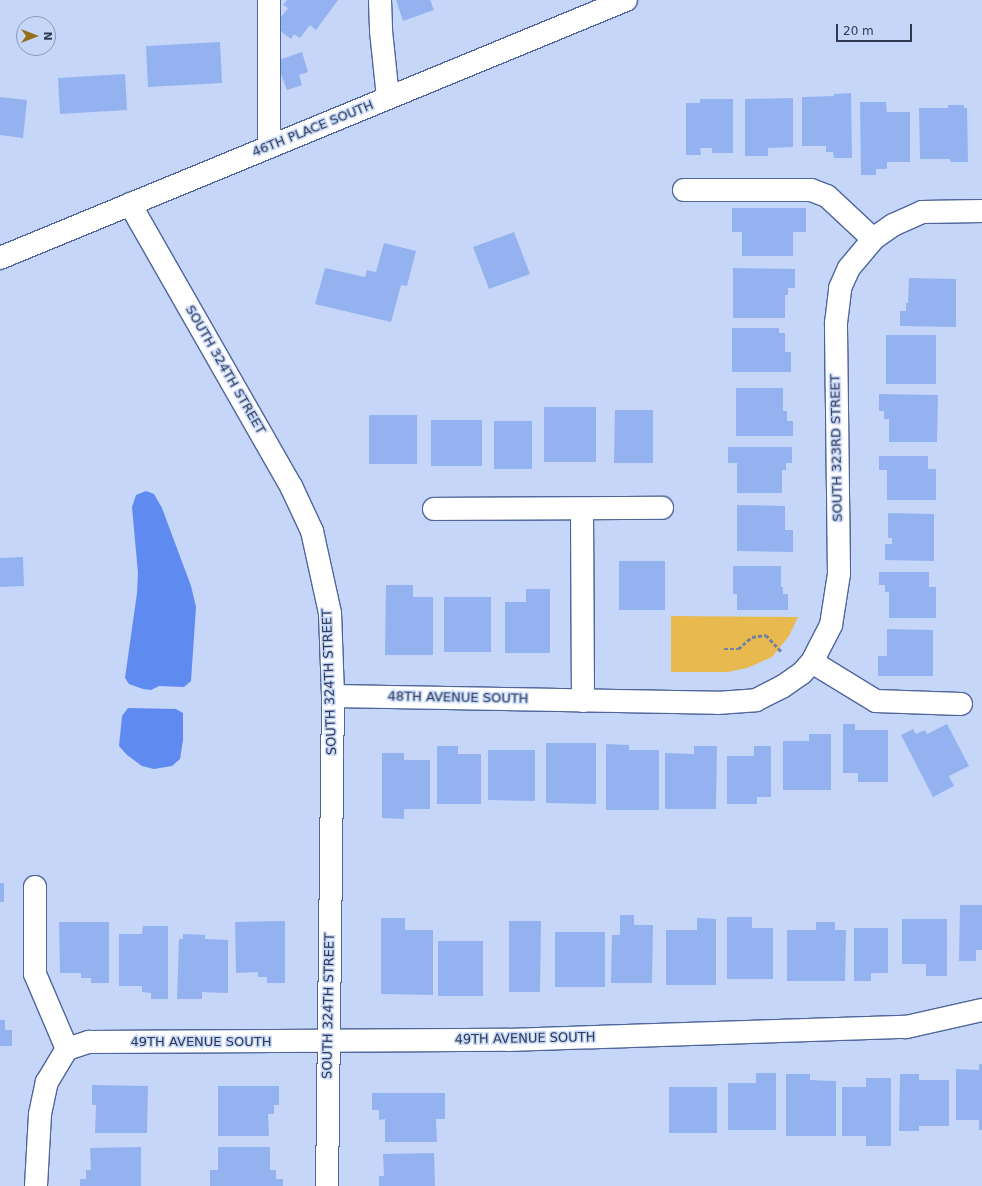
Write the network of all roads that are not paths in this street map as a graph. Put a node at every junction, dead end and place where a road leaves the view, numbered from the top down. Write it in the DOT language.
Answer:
graph roads {
  1 [pos="269,0"];
  2 [pos="380,0"];
  3 [pos="626,0"];
  4 [pos="388,98"];
  5 [pos="269,147"];
  6 [pos="684,190"];
  7 [pos="130,204"];
  8 [pos="982,212"];
  9 [pos="873,239"];
  10 [pos="0,258"];
  11 [pos="662,508"];
  12 [pos="434,509"];
  13 [pos="582,509"];
  14 [pos="812,662"];
  15 [pos="333,696"];
  16 [pos="583,701"];
  17 [pos="962,704"];
  18 [pos="34,887"];
  19 [pos="982,1010"];
  20 [pos="329,1041"];
  21 [pos="67,1049"];
  22 [pos="36,1186"];
  23 [pos="327,1186"];
  1 -- 5 [label="street"];
  2 -- 4 [label="street"];
  3 -- 4 [label="street, 46TH PLACE SOUTH"];
  4 -- 5 [label="street, 46TH PLACE SOUTH"];
  5 -- 7 [label="street, 46TH PLACE SOUTH"];
  6 -- 9 [label="street"];
  7 -- 10 [label="street, 46TH PLACE SOUTH"];
  7 -- 15 [label="street, SOUTH 324TH STREET"];
  8 -- 9 [label="street, SOUTH 323RD STREET"];
  9 -- 14 [label="street, SOUTH 323RD STREET"];
  11 -- 13 [label="street"];
  12 -- 13 [label="street"];
  13 -- 16 [label="street"];
  14 -- 16 [label="street, 48TH AVENUE SOUTH"];
  14 -- 17 [label="street"];
  15 -- 16 [label="street, 48TH AVENUE SOUTH"];
  15 -- 20 [label="street, SOUTH 324TH STREET"];
  18 -- 21 [label="street"];
  19 -- 20 [label="street, 49TH AVENUE SOUTH"];
  20 -- 21 [label="street, 49TH AVENUE SOUTH"];
  20 -- 23 [label="street, SOUTH 324TH STREET"];
  21 -- 22 [label="street"];
}
